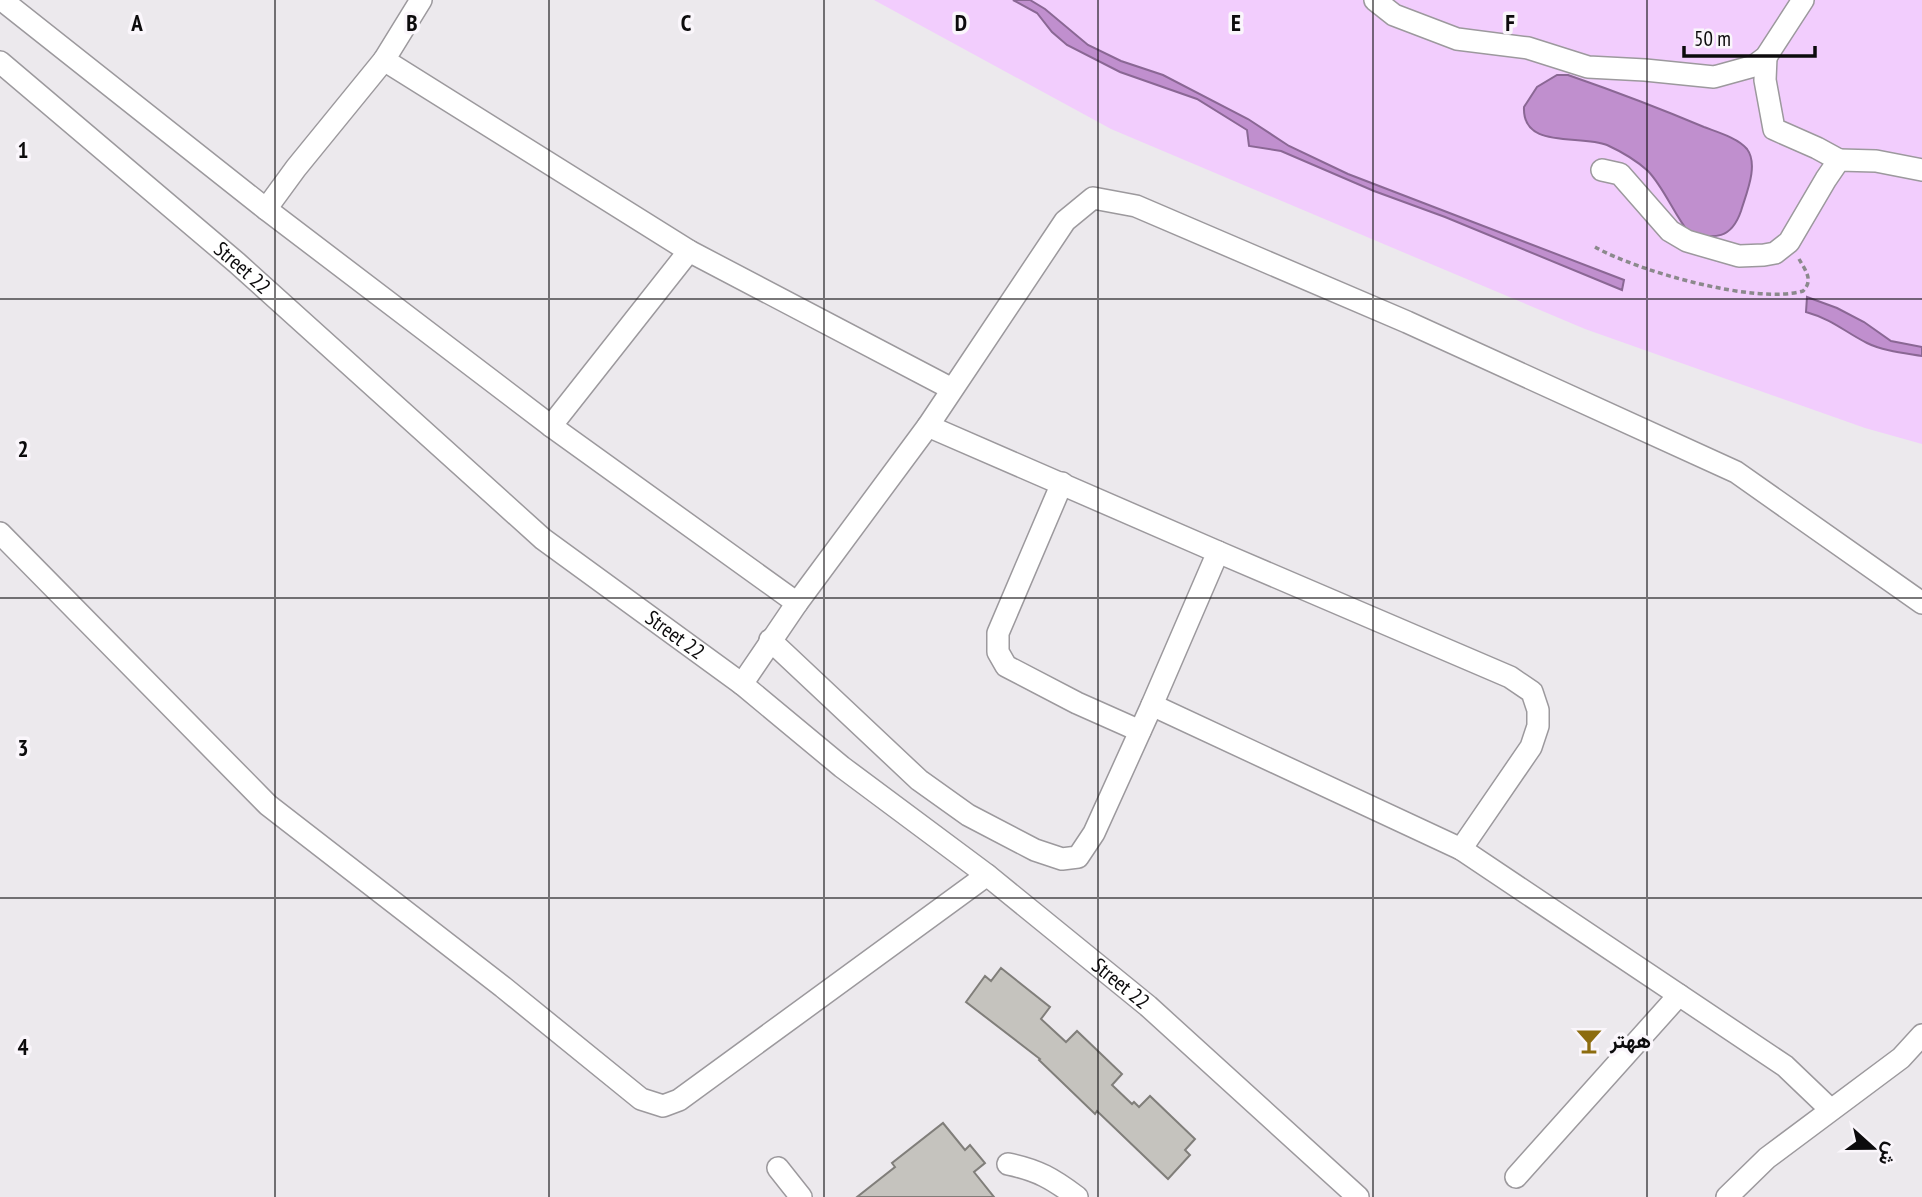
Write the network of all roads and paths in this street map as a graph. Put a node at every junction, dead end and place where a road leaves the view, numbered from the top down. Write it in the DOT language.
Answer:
graph roads {
  1 [pos="2,0"];
  2 [pos="421,0"];
  3 [pos="1375,0"];
  4 [pos="1803,0"];
  5 [pos="1766,57"];
  6 [pos="384,60"];
  7 [pos="0,62"];
  8 [pos="1839,160"];
  9 [pos="1920,169"];
  10 [pos="1602,170"];
  11 [pos="266,209"];
  12 [pos="1789,242"];
  13 [pos="1595,247"];
  14 [pos="689,251"];
  15 [pos="953,389"];
  16 [pos="551,426"];
  17 [pos="928,426"];
  18 [pos="1062,484"];
  19 [pos="0,533"];
  20 [pos="1218,552"];
  21 [pos="797,603"];
  22 [pos="1922,603"];
  23 [pos="770,640"];
  24 [pos="742,684"];
  25 [pos="1152,705"];
  26 [pos="1140,731"];
  27 [pos="1461,849"];
  28 [pos="987,875"];
  29 [pos="1679,995"];
  30 [pos="1922,1035"];
  31 [pos="1830,1109"];
  32 [pos="1008,1164"];
  33 [pos="778,1168"];
  34 [pos="1516,1177"];
  35 [pos="800,1197"];
  36 [pos="1077,1197"];
  37 [pos="1357,1197"];
  38 [pos="1727,1197"];
  1 -- 11 [label="street"];
  2 -- 6 [label="street"];
  3 -- 5 [label="street"];
  4 -- 5 [label="street"];
  5 -- 8 [label="street"];
  6 -- 11 [label="street"];
  6 -- 14 [label="street"];
  7 -- 24 [label="street, Street 22"];
  8 -- 9 [label="street"];
  8 -- 12 [label="street"];
  10 -- 12 [label="street"];
  11 -- 16 [label="street"];
  12 -- 13 [label="path"];
  14 -- 15 [label="street"];
  14 -- 16 [label="street"];
  15 -- 17 [label="street"];
  15 -- 22 [label="street"];
  16 -- 21 [label="street"];
  17 -- 18 [label="street"];
  17 -- 21 [label="street"];
  18 -- 20 [label="street"];
  18 -- 26 [label="street"];
  19 -- 28 [label="street"];
  20 -- 25 [label="street"];
  20 -- 27 [label="street"];
  21 -- 23 [label="street"];
  23 -- 24 [label="street"];
  23 -- 26 [label="street"];
  24 -- 28 [label="street, Street 22"];
  25 -- 26 [label="street"];
  25 -- 27 [label="street"];
  27 -- 29 [label="street"];
  28 -- 37 [label="street, Street 22"];
  29 -- 31 [label="street"];
  29 -- 34 [label="street"];
  30 -- 31 [label="street"];
  31 -- 38 [label="street"];
  32 -- 36 [label="street"];
  33 -- 35 [label="street"];
}
